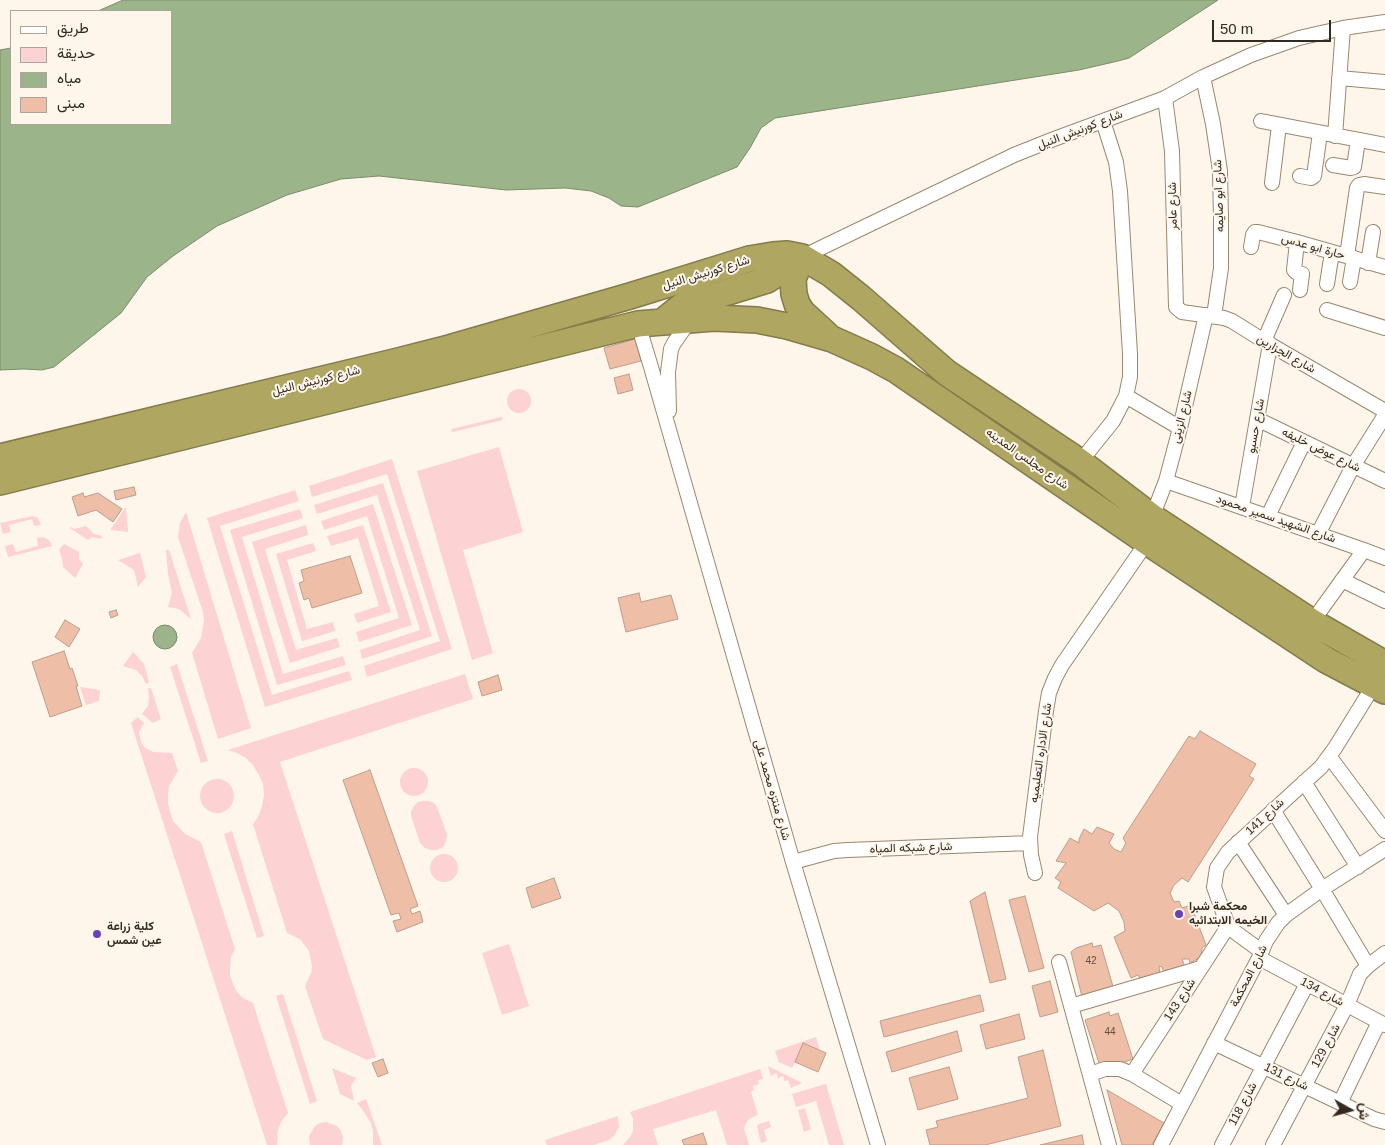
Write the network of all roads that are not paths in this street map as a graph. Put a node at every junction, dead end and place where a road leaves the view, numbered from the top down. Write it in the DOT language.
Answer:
graph roads {
  1 [pos="1385,22"];
  2 [pos="1343,28"];
  3 [pos="1203,77"];
  4 [pos="1339,78"];
  5 [pos="1385,82"];
  6 [pos="1165,98"];
  7 [pos="1104,121"];
  8 [pos="1261,121"];
  9 [pos="1279,125"];
  10 [pos="1320,133"];
  11 [pos="1335,136"];
  12 [pos="1358,140"];
  13 [pos="1385,145"];
  14 [pos="1333,165"];
  15 [pos="1300,176"];
  16 [pos="1272,182"];
  17 [pos="1385,188"];
  18 [pos="1373,232"];
  19 [pos="1271,235"];
  20 [pos="1297,242"];
  21 [pos="1251,247"];
  22 [pos="1268,249"];
  23 [pos="1332,252"];
  24 [pos="802,257"];
  25 [pos="1350,257"];
  26 [pos="1368,262"];
  27 [pos="1385,267"];
  28 [pos="1350,282"];
  29 [pos="1327,284"];
  30 [pos="1300,290"];
  31 [pos="1284,295"];
  32 [pos="1327,310"];
  33 [pos="1182,312"];
  34 [pos="1210,316"];
  35 [pos="690,320"];
  36 [pos="662,322"];
  37 [pos="638,324"];
  38 [pos="1385,328"];
  39 [pos="832,339"];
  40 [pos="1267,343"];
  41 [pos="670,357"];
  42 [pos="651,367"];
  43 [pos="1126,396"];
  44 [pos="1385,411"];
  45 [pos="1385,415"];
  46 [pos="1258,419"];
  47 [pos="1180,428"];
  48 [pos="670,434"];
  49 [pos="1304,442"];
  50 [pos="0,457"];
  51 [pos="1080,462"];
  52 [pos="1353,466"];
  53 [pos="1166,481"];
  54 [pos="1385,481"];
  55 [pos="0,482"];
  56 [pos="1242,507"];
  57 [pos="1268,516"];
  58 [pos="1152,517"];
  59 [pos="1318,534"];
  60 [pos="1147,542"];
  61 [pos="1364,550"];
  62 [pos="1385,558"];
  63 [pos="1342,580"];
  64 [pos="1385,601"];
  65 [pos="1312,622"];
  66 [pos="1381,680"];
  67 [pos="1329,756"];
  68 [pos="1304,782"];
  69 [pos="1273,810"];
  70 [pos="1385,831"];
  71 [pos="1238,842"];
  72 [pos="1030,843"];
  73 [pos="1385,849"];
  74 [pos="792,862"];
  75 [pos="1358,867"];
  76 [pos="1035,873"];
  77 [pos="1322,889"];
  78 [pos="1286,915"];
  79 [pos="1229,925"];
  80 [pos="1385,953"];
  81 [pos="1260,955"];
  82 [pos="1059,962"];
  83 [pos="1368,966"];
  84 [pos="1201,968"];
  85 [pos="1307,984"];
  86 [pos="1347,1005"];
  87 [pos="1071,1006"];
  88 [pos="1382,1024"];
  89 [pos="1214,1043"];
  90 [pos="1263,1066"];
  91 [pos="1090,1074"];
  92 [pos="1132,1074"];
  93 [pos="1304,1086"];
  94 [pos="1340,1103"];
  95 [pos="1182,1104"];
  96 [pos="1385,1122"];
  97 [pos="878,1145"];
  98 [pos="1109,1145"];
  99 [pos="1161,1145"];
  100 [pos="1222,1145"];
  101 [pos="1273,1145"];
  1 -- 2 [label="street, شارع كورنيش النيل"];
  2 -- 3 [label="street, شارع كورنيش النيل"];
  2 -- 4 [label="street"];
  3 -- 6 [label="street, شارع كورنيش النيل"];
  3 -- 34 [label="street, شارع ابو صايمه"];
  4 -- 5 [label="street"];
  4 -- 11 [label="street"];
  6 -- 7 [label="street, شارع كورنيش النيل"];
  6 -- 33 [label="street, شارع عامر"];
  7 -- 24 [label="street, شارع كورنيش النيل"];
  7 -- 43 [label="street"];
  8 -- 9 [label="street"];
  9 -- 10 [label="street"];
  9 -- 16 [label="street"];
  10 -- 11 [label="street"];
  10 -- 15 [label="street"];
  11 -- 12 [label="street"];
  12 -- 13 [label="street"];
  12 -- 14 [label="street"];
  17 -- 25 [label="street"];
  18 -- 26 [label="street"];
  19 -- 20 [label="street, حارة ابو عدس"];
  19 -- 21 [label="street, حارة ابو عدس"];
  19 -- 22 [label="street"];
  20 -- 23 [label="street, حارة ابو عدس"];
  20 -- 30 [label="street"];
  23 -- 25 [label="street, حارة ابو عدس"];
  23 -- 29 [label="street"];
  24 -- 36 [label="highway"];
  24 -- 39 [label="highway"];
  24 -- 50 [label="highway, شارع كورنيش النيل"];
  24 -- 51 [label="highway"];
  25 -- 26 [label="street, حارة ابو عدس"];
  25 -- 28 [label="street"];
  26 -- 27 [label="street, حارة ابو عدس"];
  31 -- 40 [label="street, شارع حسبو"];
  32 -- 38 [label="street"];
  33 -- 34 [label="street, شارع الجزارين"];
  34 -- 40 [label="street, شارع الجزارين"];
  34 -- 47 [label="street, شارع الزينى"];
  35 -- 36 [label="highway, شارع مجلس المدينه"];
  35 -- 39 [label="highway, شارع مجلس المدينه"];
  35 -- 41 [label="street, شارع منتزه محمد على"];
  36 -- 37 [label="highway, شارع مجلس المدينه"];
  37 -- 42 [label="street, شارع منتزه محمد على"];
  37 -- 55 [label="highway, شارع كورنيش النيل"];
  39 -- 60 [label="highway, شارع مجلس المدينه"];
  40 -- 44 [label="street, شارع الجزارين"];
  40 -- 46 [label="street, شارع حسبو"];
  41 -- 42 [label="street"];
  41 -- 48 [label="street, شارع منتزه محمد على"];
  42 -- 48 [label="street, شارع منتزه محمد على"];
  43 -- 47 [label="street"];
  43 -- 51 [label="street"];
  45 -- 52 [label="street"];
  46 -- 49 [label="street, شارع عوض خليفه"];
  46 -- 56 [label="street, شارع حسبو"];
  47 -- 53 [label="street, شارع الزينى"];
  48 -- 74 [label="street, شارع منتزه محمد على"];
  49 -- 52 [label="street, شارع عوض خليفه"];
  49 -- 57 [label="street"];
  51 -- 58 [label="highway"];
  52 -- 54 [label="street, شارع عوض خليفه"];
  52 -- 59 [label="street"];
  53 -- 56 [label="street, شارع الشهيد سمير محمود"];
  53 -- 58 [label="street, شارع الزينى"];
  56 -- 57 [label="street, شارع الشهيد سمير محمود"];
  57 -- 59 [label="street, شارع الشهيد سمير محمود"];
  58 -- 65 [label="highway"];
  59 -- 61 [label="street, شارع الشهيد سمير محمود"];
  60 -- 66 [label="highway, شارع مجلس المدينه"];
  60 -- 72 [label="street, شارع الاداره التعليميه"];
  61 -- 62 [label="street, شارع الشهيد سمير محمود"];
  61 -- 63 [label="street"];
  63 -- 64 [label="street"];
  63 -- 65 [label="street"];
  65 -- 66 [label="highway"];
  66 -- 67 [label="street, شارع 141"];
  67 -- 68 [label="street, شارع 141"];
  67 -- 70 [label="street"];
  68 -- 69 [label="street, شارع 141"];
  68 -- 75 [label="street"];
  69 -- 71 [label="street, شارع 141"];
  69 -- 77 [label="street"];
  71 -- 78 [label="street"];
  71 -- 79 [label="street, شارع 141"];
  72 -- 74 [label="street, شارع شبكه المياه"];
  72 -- 76 [label="street, شارع الاداره التعليميه"];
  73 -- 75 [label="street, شارع المحكمة"];
  74 -- 97 [label="street, شارع منتزه محمد على"];
  75 -- 77 [label="street, شارع المحكمة"];
  77 -- 78 [label="street, شارع المحكمة"];
  77 -- 83 [label="street"];
  78 -- 81 [label="street, شارع المحكمة"];
  79 -- 81 [label="street, شارع 141"];
  79 -- 84 [label="street, شارع 143"];
  80 -- 83 [label="street, شارع 129"];
  81 -- 85 [label="street, شارع 134"];
  81 -- 89 [label="street, شارع المحكمة"];
  82 -- 87 [label="street"];
  83 -- 86 [label="street, شارع 129"];
  84 -- 87 [label="street"];
  84 -- 92 [label="street, شارع 143"];
  85 -- 86 [label="street, شارع 134"];
  85 -- 90 [label="street, شارع 118"];
  86 -- 88 [label="street, شارع 134"];
  86 -- 93 [label="street, شارع 129"];
  87 -- 91 [label="street"];
  88 -- 94 [label="street"];
  89 -- 90 [label="street, شارع 131"];
  89 -- 95 [label="street, شارع المحكمة"];
  90 -- 93 [label="street, شارع 131"];
  90 -- 100 [label="street, شارع 118"];
  91 -- 92 [label="street"];
  91 -- 98 [label="street"];
  92 -- 95 [label="street"];
  93 -- 94 [label="street, شارع 131"];
  93 -- 101 [label="street, شارع 129"];
  94 -- 96 [label="street, شارع 131"];
  95 -- 99 [label="street, شارع المحكمة"];
}
